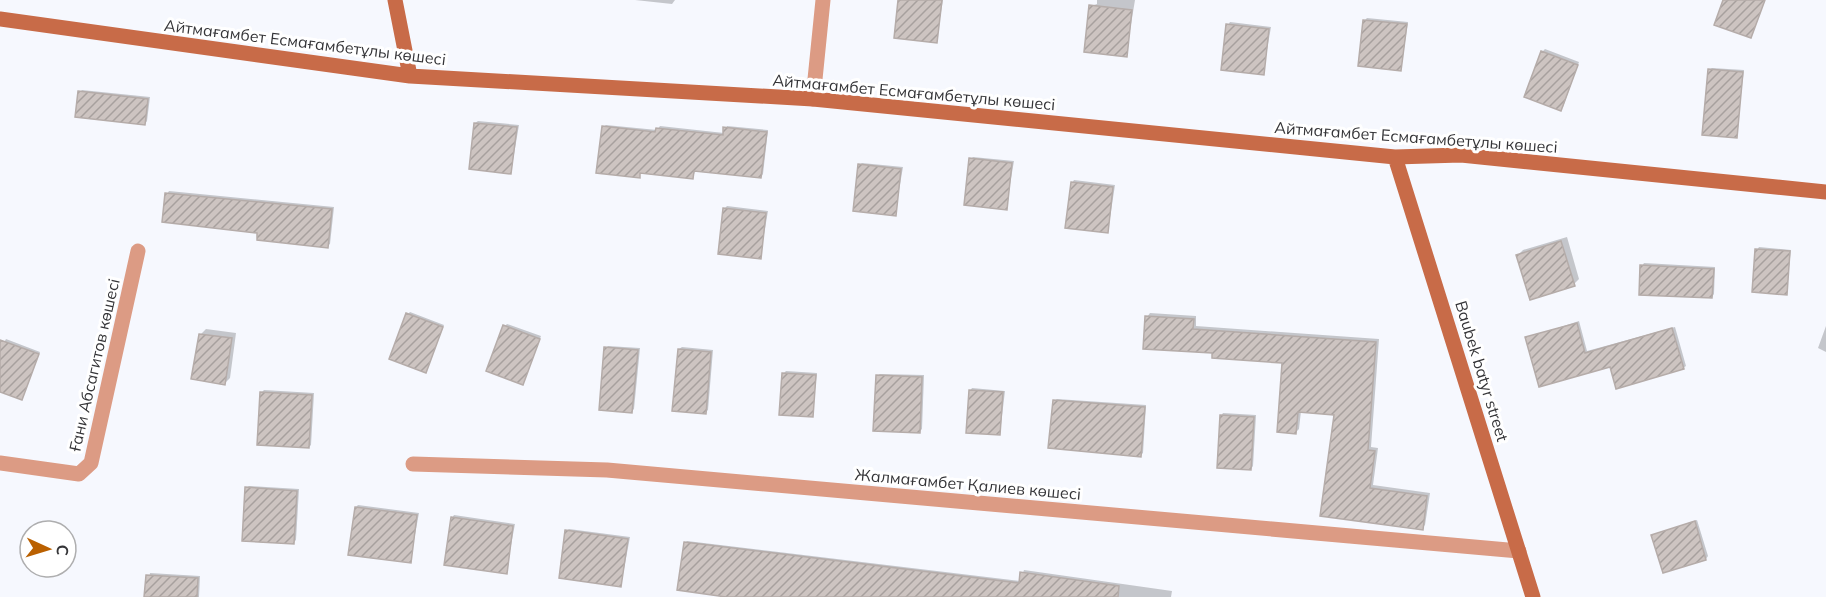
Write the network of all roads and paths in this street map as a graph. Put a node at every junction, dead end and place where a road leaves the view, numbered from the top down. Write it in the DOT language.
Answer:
graph roads {
  1 [pos="395,0"];
  2 [pos="823,0"];
  3 [pos="0,19"];
  4 [pos="410,76"];
  5 [pos="813,99"];
  6 [pos="1395,157"];
  7 [pos="1826,192"];
  8 [pos="138,251"];
  9 [pos="0,463"];
  10 [pos="413,464"];
  11 [pos="1519,551"];
  12 [pos="1533,597"];
  1 -- 4 [label="street"];
  2 -- 5 [label="street"];
  3 -- 4 [label="street, Айтмағамбет Есмағамбетұлы көшесі"];
  4 -- 5 [label="street, Айтмағамбет Есмағамбетұлы көшесі"];
  5 -- 6 [label="street, Айтмағамбет Есмағамбетұлы көшесі"];
  6 -- 7 [label="street, Айтмағамбет Есмағамбетұлы көшесі"];
  6 -- 11 [label="street, Baubek batyr street"];
  8 -- 9 [label="street, Ғани Абсагитов көшесі"];
  10 -- 11 [label="street, Жалмағамбет Қалиев көшесі"];
  11 -- 12 [label="street, Baubek batyr street"];
}
